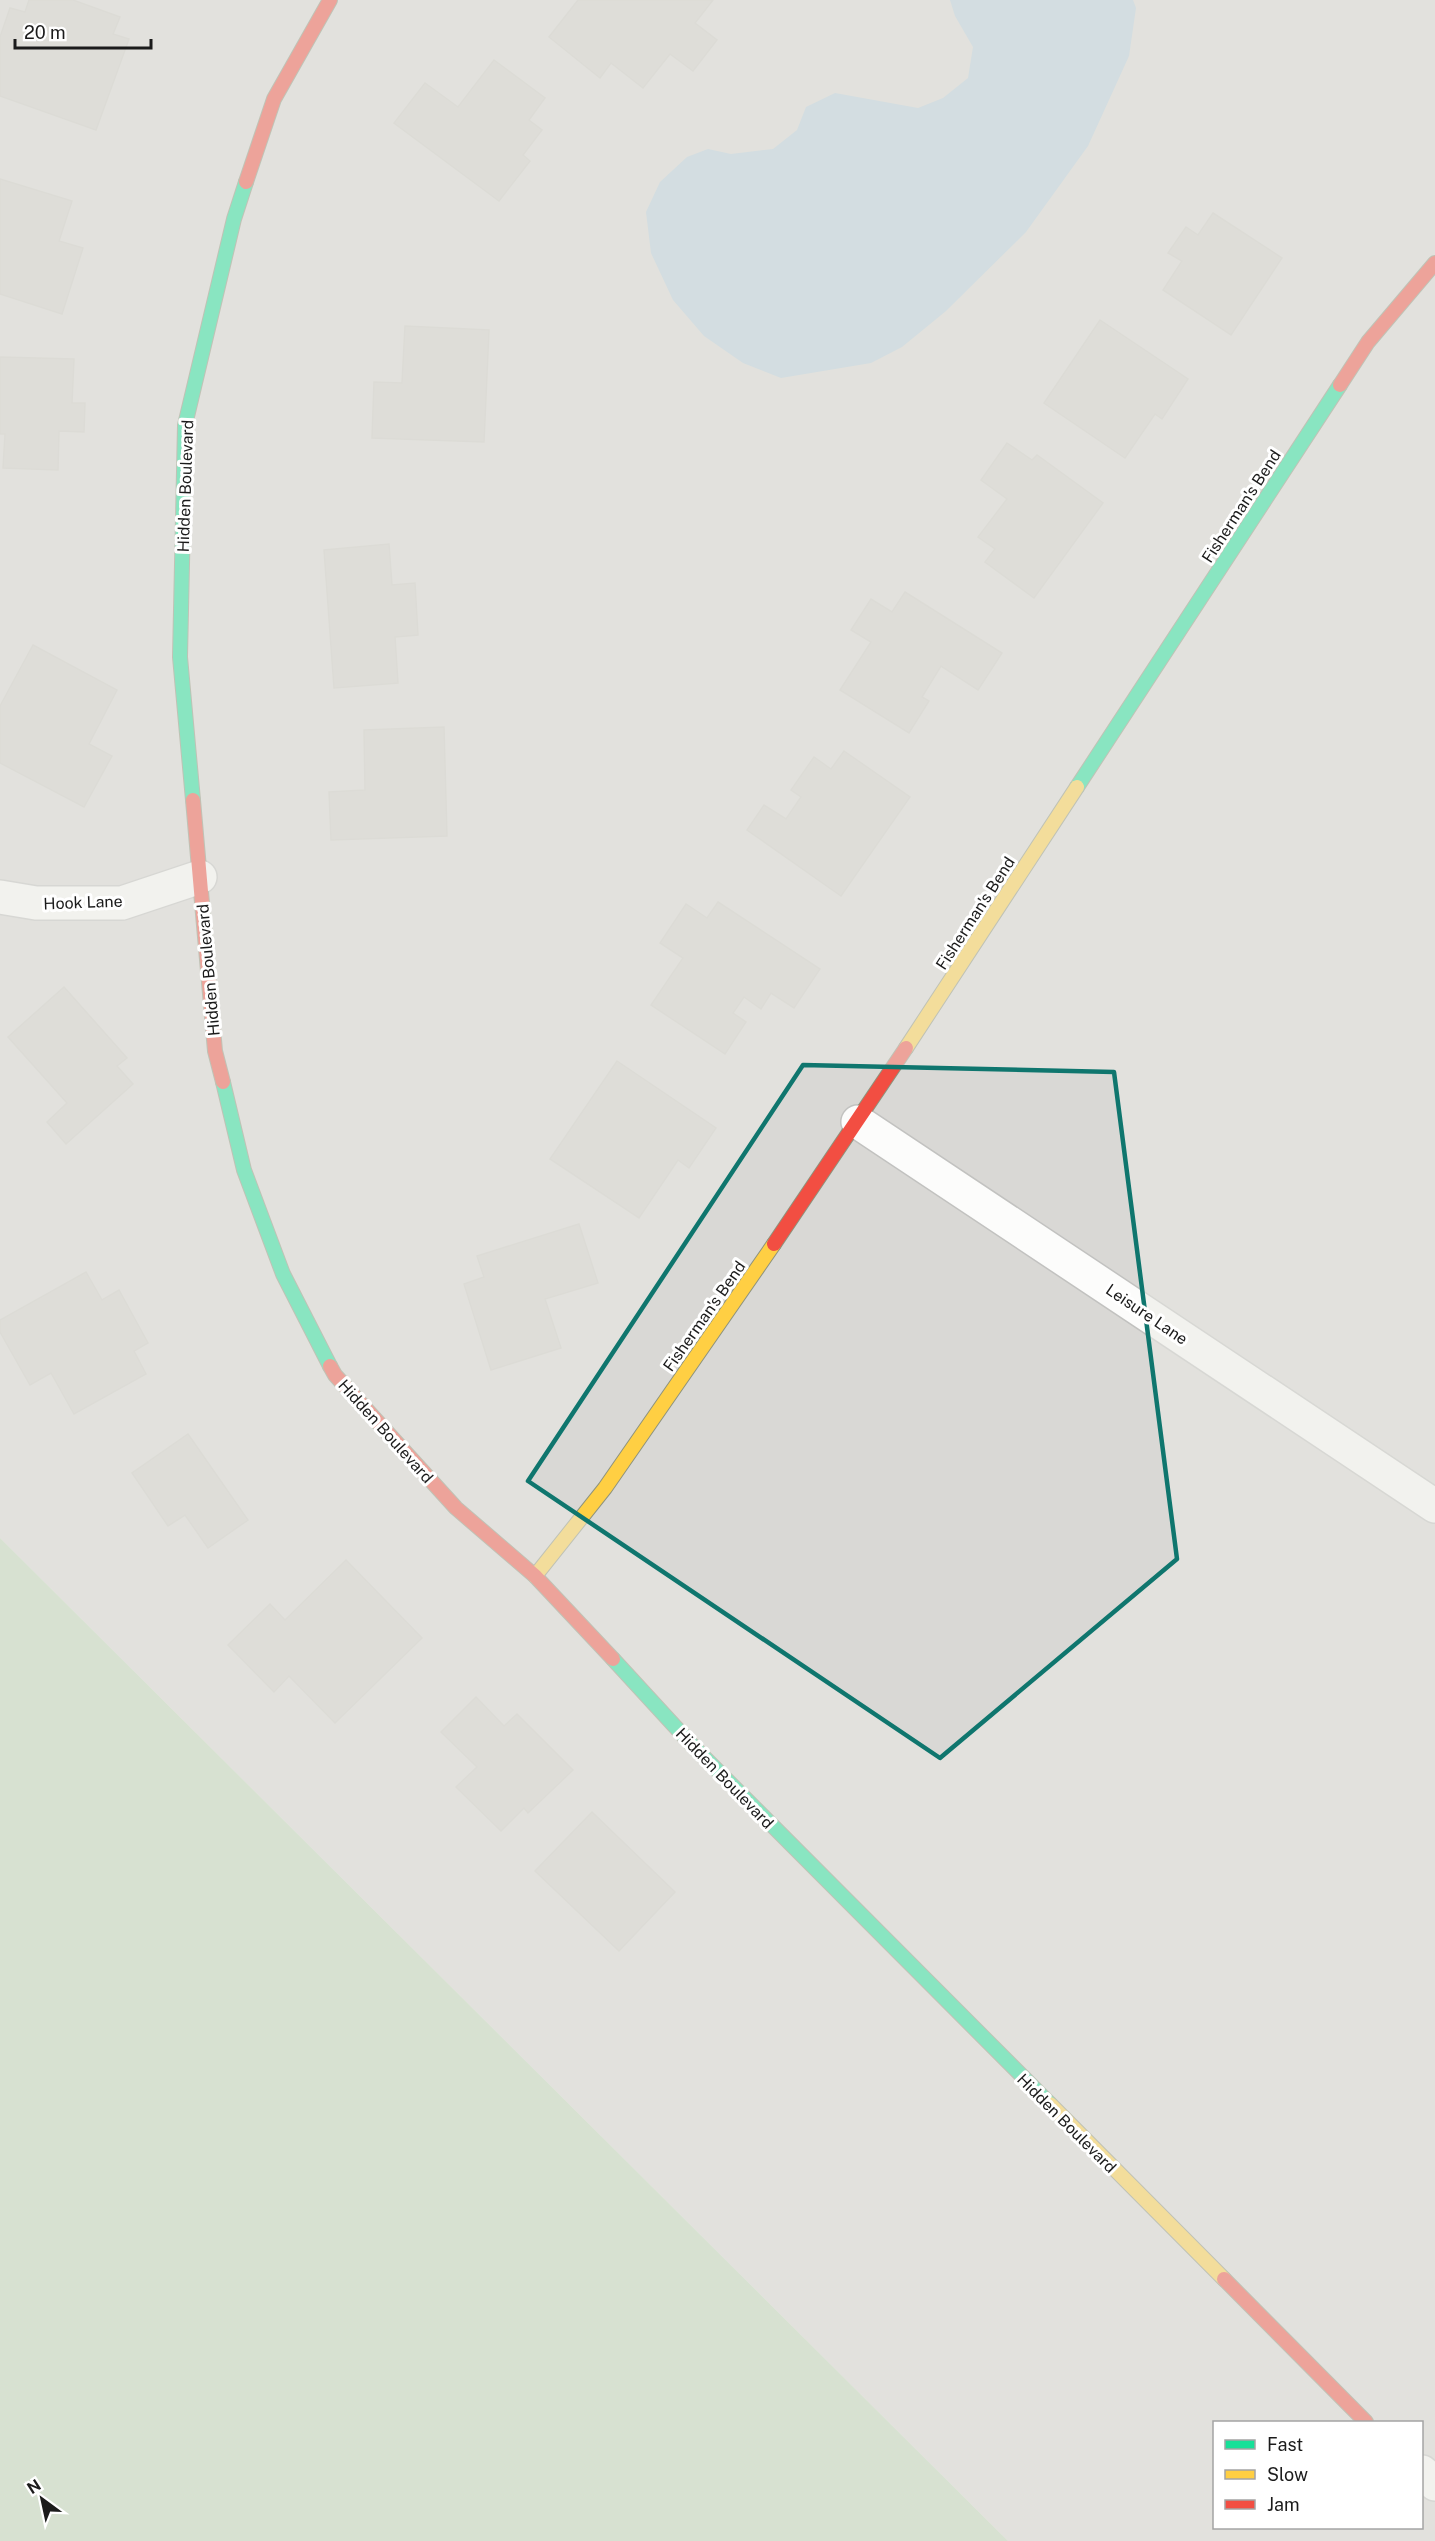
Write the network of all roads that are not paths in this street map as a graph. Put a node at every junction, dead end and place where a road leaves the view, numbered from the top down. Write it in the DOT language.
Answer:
graph roads {
  1 [pos="330,0"];
  2 [pos="1435,262"];
  3 [pos="200,878"];
  4 [pos="0,897"];
  5 [pos="858,1122"];
  6 [pos="1435,1506"];
  7 [pos="535,1576"];
  8 [pos="1365,2421"];
  9 [pos="1423,2473"];
  10 [pos="1435,2484"];
  1 -- 3 [label="street, Hidden Boulevard"];
  2 -- 5 [label="street, Fisherman's Bend"];
  3 -- 4 [label="street, Hook Lane"];
  3 -- 7 [label="street, Hidden Boulevard"];
  5 -- 6 [label="street, Leisure Lane"];
  5 -- 7 [label="street, Fisherman's Bend"];
  7 -- 8 [label="street, Hidden Boulevard"];
  9 -- 10 [label="street"];
}
